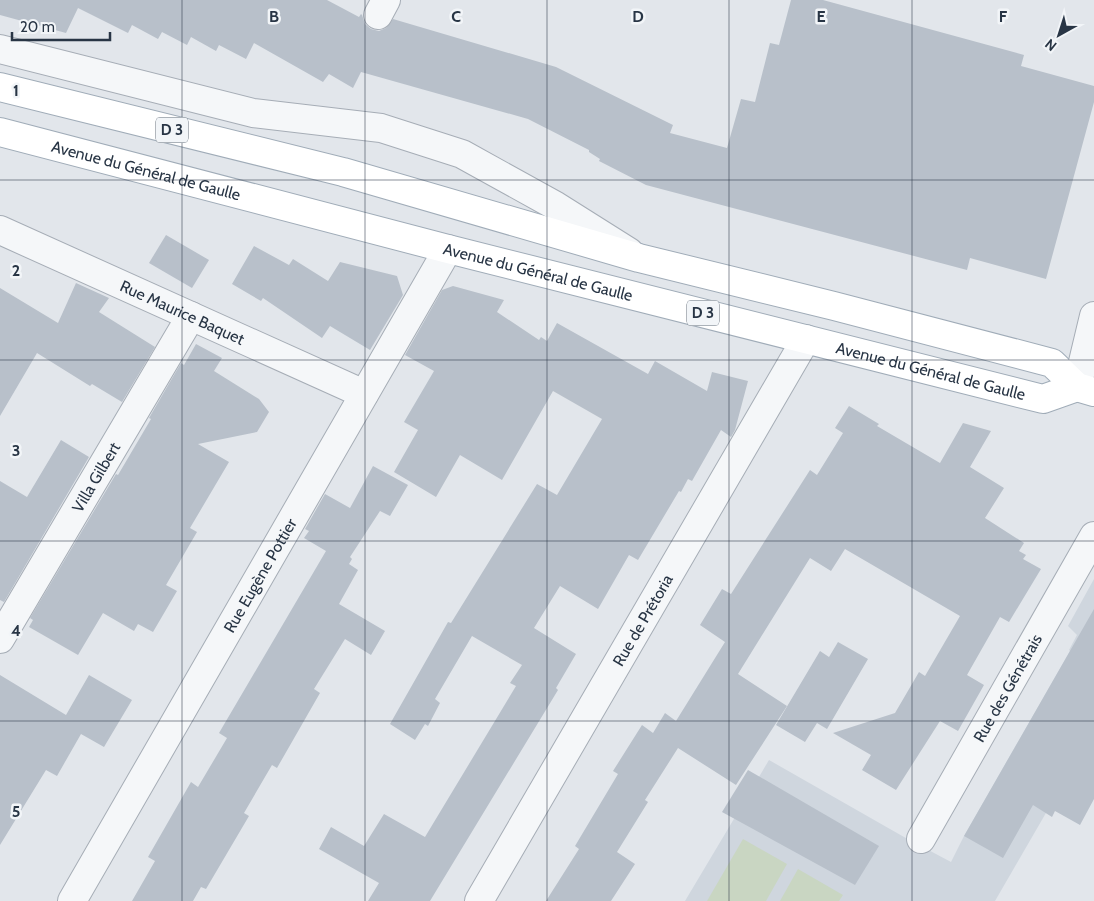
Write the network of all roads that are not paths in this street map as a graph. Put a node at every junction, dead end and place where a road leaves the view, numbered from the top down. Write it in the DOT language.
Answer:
graph roads {
  1 [pos="0,49"];
  2 [pos="0,87"];
  3 [pos="0,132"];
  4 [pos="0,230"];
  5 [pos="448,249"];
  6 [pos="639,258"];
  7 [pos="191,316"];
  8 [pos="1094,316"];
  9 [pos="806,339"];
  10 [pos="1086,390"];
  11 [pos="364,394"];
  12 [pos="1094,536"];
  13 [pos="0,639"];
  14 [pos="921,839"];
  15 [pos="72,901"];
  16 [pos="480,901"];
  1 -- 6 [label="street"];
  2 -- 6 [label="main road, D 3"];
  3 -- 5 [label="main road, Avenue du Général de Gaulle / D 3"];
  4 -- 7 [label="street, Rue Maurice Baquet"];
  5 -- 9 [label="main road, Avenue du Général de Gaulle / D 3"];
  5 -- 11 [label="street, Rue Eugène Pottier"];
  6 -- 10 [label="main road, D 3"];
  7 -- 11 [label="street, Rue Maurice Baquet"];
  7 -- 13 [label="street, Villa Gilbert"];
  8 -- 10 [label="street"];
  9 -- 10 [label="main road, Avenue du Général de Gaulle / D 3"];
  9 -- 16 [label="street, Rue de Prétoria"];
  11 -- 15 [label="street, Rue Eugène Pottier"];
  12 -- 14 [label="street, Rue des Génétrais"];
}
